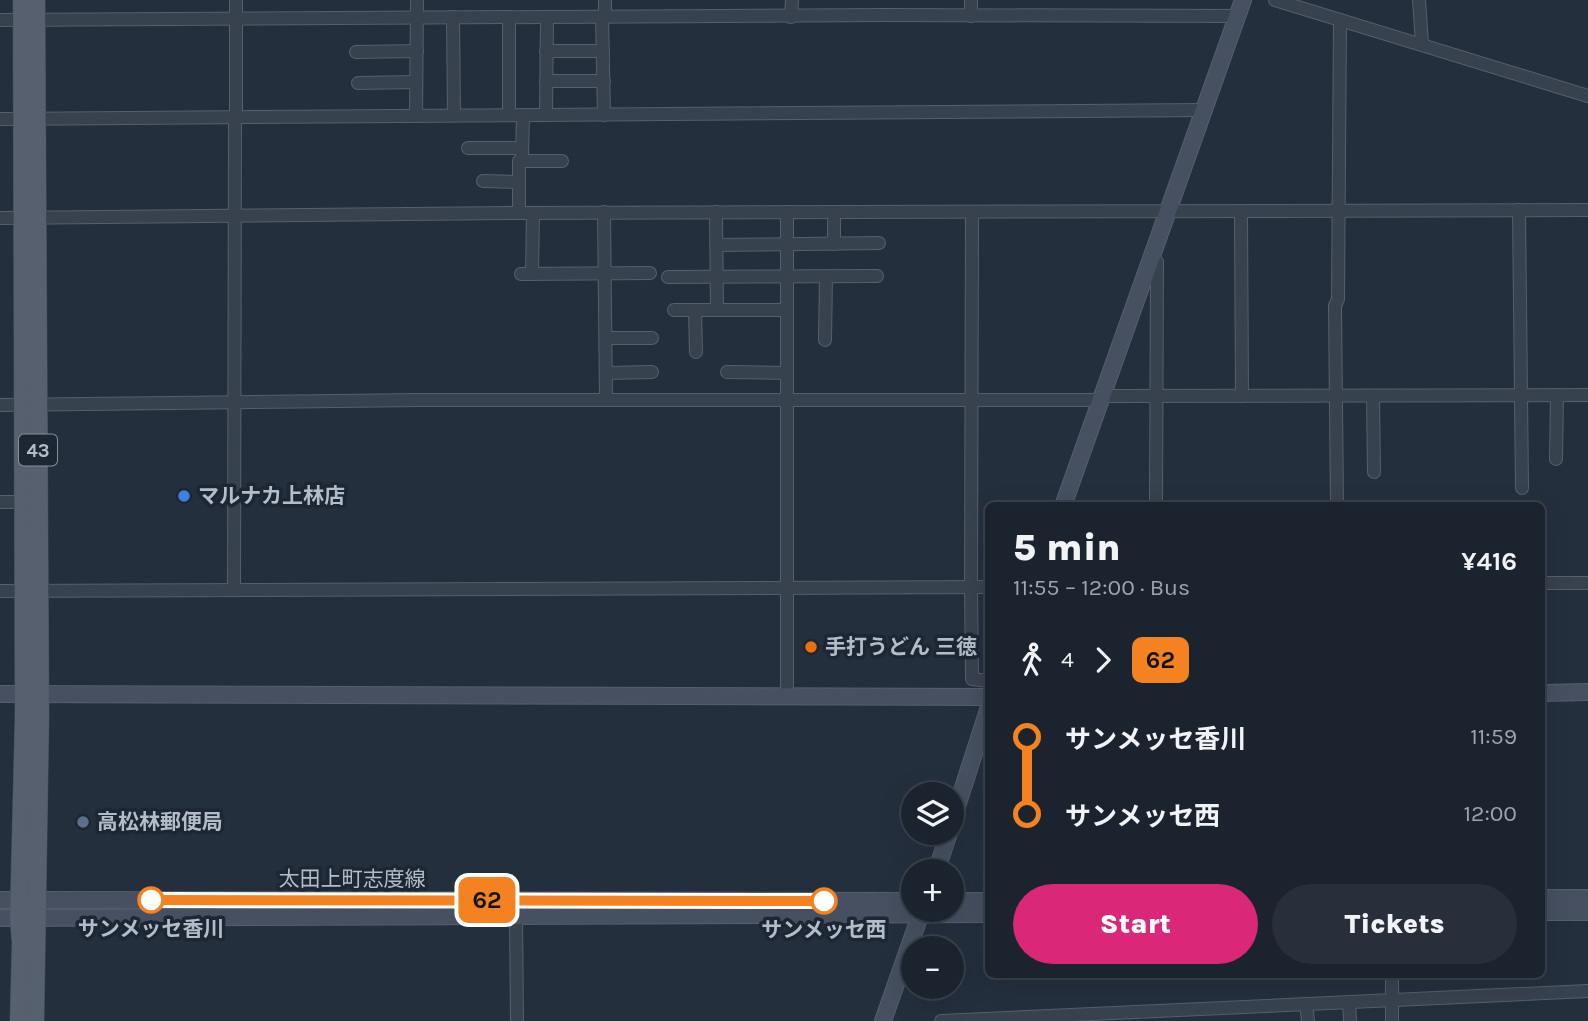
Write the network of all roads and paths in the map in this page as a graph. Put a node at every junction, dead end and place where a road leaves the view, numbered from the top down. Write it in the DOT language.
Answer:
graph roads {
  1 [pos="22,0"];
  2 [pos="36,0"];
  3 [pos="236,0"];
  4 [pos="417,0"];
  5 [pos="605,0"];
  6 [pos="792,0"];
  7 [pos="885,0"];
  8 [pos="971,0"];
  9 [pos="1243,0"];
  10 [pos="1275,0"];
  11 [pos="1419,0"];
  12 [pos="885,15"];
  13 [pos="971,16"];
  14 [pos="1237,16"];
  15 [pos="604,17"];
  16 [pos="792,17"];
  17 [pos="417,18"];
  18 [pos="453,18"];
  19 [pos="509,18"];
  20 [pos="547,18"];
  21 [pos="236,19"];
  22 [pos="0,20"];
  23 [pos="29,20"];
  24 [pos="1340,20"];
  25 [pos="1422,44"];
  26 [pos="417,51"];
  27 [pos="546,51"];
  28 [pos="603,51"];
  29 [pos="356,52"];
  30 [pos="546,81"];
  31 [pos="604,81"];
  32 [pos="416,82"];
  33 [pos="358,83"];
  34 [pos="1588,96"];
  35 [pos="1204,110"];
  36 [pos="509,115"];
  37 [pos="523,115"];
  38 [pos="546,115"];
  39 [pos="604,115"];
  40 [pos="416,116"];
  41 [pos="453,116"];
  42 [pos="236,117"];
  43 [pos="0,119"];
  44 [pos="29,119"];
  45 [pos="468,148"];
  46 [pos="522,155"];
  47 [pos="562,161"];
  48 [pos="483,181"];
  49 [pos="519,182"];
  50 [pos="1337,209"];
  51 [pos="1519,210"];
  52 [pos="1588,210"];
  53 [pos="1241,211"];
  54 [pos="604,212"];
  55 [pos="716,212"];
  56 [pos="787,212"];
  57 [pos="834,212"];
  58 [pos="972,212"];
  59 [pos="1167,212"];
  60 [pos="519,213"];
  61 [pos="533,213"];
  62 [pos="235,215"];
  63 [pos="0,218"];
  64 [pos="30,218"];
  65 [pos="879,243"];
  66 [pos="787,244"];
  67 [pos="834,244"];
  68 [pos="717,245"];
  69 [pos="1150,260"];
  70 [pos="650,273"];
  71 [pos="605,274"];
  72 [pos="826,276"];
  73 [pos="877,276"];
  74 [pos="668,277"];
  75 [pos="717,277"];
  76 [pos="786,277"];
  77 [pos="674,310"];
  78 [pos="695,310"];
  79 [pos="717,310"];
  80 [pos="786,310"];
  81 [pos="606,338"];
  82 [pos="652,338"];
  83 [pos="825,340"];
  84 [pos="696,352"];
  85 [pos="652,372"];
  86 [pos="727,372"];
  87 [pos="606,373"];
  88 [pos="787,373"];
  89 [pos="1522,395"];
  90 [pos="1557,395"];
  91 [pos="1588,395"];
  92 [pos="1157,396"];
  93 [pos="1242,396"];
  94 [pos="1335,397"];
  95 [pos="1373,397"];
  96 [pos="1101,398"];
  97 [pos="606,400"];
  98 [pos="787,400"];
  99 [pos="973,400"];
  100 [pos="234,401"];
  101 [pos="0,405"];
  102 [pos="30,405"];
  103 [pos="1556,459"];
  104 [pos="1374,472"];
  105 [pos="1522,488"];
  106 [pos="0,502"];
  107 [pos="23,502"];
  108 [pos="1064,502"];
  109 [pos="1156,502"];
  110 [pos="1337,502"];
  111 [pos="1545,583"];
  112 [pos="1588,583"];
  113 [pos="788,587"];
  114 [pos="971,587"];
  115 [pos="985,587"];
  116 [pos="234,589"];
  117 [pos="0,591"];
  118 [pos="31,591"];
  119 [pos="985,681"];
  120 [pos="1588,692"];
  121 [pos="32,693"];
  122 [pos="1545,693"];
  123 [pos="0,694"];
  124 [pos="787,696"];
  125 [pos="985,697"];
  126 [pos="985,719"];
  127 [pos="964,785"];
  128 [pos="1545,898"];
  129 [pos="1588,898"];
  130 [pos="0,900"];
  131 [pos="964,901"];
  132 [pos="985,901"];
  133 [pos="901,908"];
  134 [pos="901,908"];
  135 [pos="19,909"];
  136 [pos="38,909"];
  137 [pos="964,912"];
  138 [pos="1545,912"];
  139 [pos="1588,912"];
  140 [pos="985,914"];
  141 [pos="516,916"];
  142 [pos="0,918"];
  143 [pos="915,922"];
  144 [pos="1392,978"];
  145 [pos="1588,990"];
  146 [pos="1392,1000"];
  147 [pos="1349,1002"];
  148 [pos="1306,1004"];
  149 [pos="19,1021"];
  150 [pos="35,1021"];
  151 [pos="517,1021"];
  152 [pos="883,1021"];
  153 [pos="941,1021"];
  154 [pos="1308,1021"];
  155 [pos="1350,1021"];
  156 [pos="1392,1021"];
  1 -- 23 [label="main road, 43"];
  2 -- 23 [label="main road, 43"];
  3 -- 21 [label="street"];
  4 -- 17 [label="street"];
  5 -- 15 [label="street"];
  6 -- 16 [label="street"];
  7 -- 12 [label="street"];
  8 -- 13 [label="street"];
  9 -- 14 [label="main road"];
  10 -- 24 [label="street"];
  11 -- 25 [label="street"];
  12 -- 13 [label="street"];
  12 -- 16 [label="street"];
  13 -- 14 [label="street"];
  14 -- 35 [label="main road"];
  15 -- 16 [label="street"];
  15 -- 20 [label="street"];
  15 -- 28 [label="street"];
  17 -- 18 [label="street"];
  17 -- 21 [label="street"];
  17 -- 26 [label="street"];
  18 -- 19 [label="street"];
  18 -- 41 [label="street"];
  19 -- 20 [label="street"];
  19 -- 36 [label="street"];
  20 -- 27 [label="street"];
  21 -- 23 [label="street"];
  21 -- 42 [label="street"];
  22 -- 23 [label="street"];
  23 -- 44 [label="main road, 43"];
  24 -- 25 [label="street"];
  24 -- 50 [label="street"];
  25 -- 34 [label="street"];
  26 -- 29 [label="street"];
  26 -- 32 [label="street"];
  27 -- 28 [label="street"];
  27 -- 30 [label="street"];
  28 -- 31 [label="street"];
  30 -- 31 [label="street"];
  30 -- 38 [label="street"];
  31 -- 39 [label="street"];
  32 -- 33 [label="street"];
  32 -- 40 [label="street"];
  35 -- 39 [label="street"];
  35 -- 59 [label="main road"];
  36 -- 37 [label="street"];
  36 -- 41 [label="street"];
  37 -- 38 [label="street"];
  37 -- 46 [label="street"];
  38 -- 39 [label="street"];
  40 -- 41 [label="street"];
  40 -- 42 [label="street"];
  42 -- 44 [label="street"];
  42 -- 62 [label="street"];
  43 -- 44 [label="street"];
  44 -- 64 [label="main road, 43"];
  45 -- 46 [label="street"];
  46 -- 47 [label="street"];
  46 -- 49 [label="street"];
  48 -- 49 [label="street"];
  49 -- 60 [label="street"];
  50 -- 51 [label="street"];
  50 -- 53 [label="street"];
  50 -- 94 [label="street"];
  51 -- 52 [label="street"];
  51 -- 89 [label="street"];
  53 -- 59 [label="street"];
  53 -- 93 [label="street"];
  54 -- 55 [label="street"];
  54 -- 61 [label="street"];
  54 -- 71 [label="street"];
  55 -- 56 [label="street"];
  55 -- 68 [label="street"];
  56 -- 57 [label="street"];
  56 -- 66 [label="street"];
  57 -- 58 [label="street"];
  57 -- 67 [label="street"];
  58 -- 59 [label="street"];
  58 -- 99 [label="street"];
  59 -- 69 [label="main road"];
  60 -- 61 [label="street"];
  60 -- 62 [label="street"];
  61 -- 71 [label="street"];
  62 -- 64 [label="street"];
  62 -- 100 [label="street"];
  63 -- 64 [label="street"];
  64 -- 102 [label="main road, 43"];
  65 -- 67 [label="street"];
  66 -- 67 [label="street"];
  66 -- 68 [label="street"];
  66 -- 76 [label="street"];
  68 -- 75 [label="street"];
  69 -- 92 [label="street"];
  69 -- 96 [label="main road"];
  70 -- 71 [label="street"];
  71 -- 81 [label="street"];
  72 -- 73 [label="street"];
  72 -- 76 [label="street"];
  72 -- 83 [label="street"];
  74 -- 75 [label="street"];
  75 -- 76 [label="street"];
  75 -- 79 [label="street"];
  76 -- 80 [label="street"];
  77 -- 78 [label="street"];
  78 -- 79 [label="street"];
  78 -- 84 [label="street"];
  79 -- 80 [label="street"];
  80 -- 88 [label="street"];
  81 -- 82 [label="street"];
  81 -- 87 [label="street"];
  85 -- 87 [label="street"];
  86 -- 88 [label="street"];
  87 -- 97 [label="street"];
  88 -- 98 [label="street"];
  89 -- 90 [label="street"];
  89 -- 95 [label="street"];
  89 -- 105 [label="street"];
  90 -- 91 [label="street"];
  90 -- 103 [label="street"];
  92 -- 93 [label="street"];
  92 -- 96 [label="street"];
  92 -- 109 [label="street"];
  93 -- 94 [label="street"];
  94 -- 95 [label="street"];
  94 -- 110 [label="street"];
  95 -- 104 [label="street"];
  96 -- 99 [label="street"];
  96 -- 108 [label="main road"];
  97 -- 98 [label="street"];
  97 -- 100 [label="street"];
  98 -- 99 [label="street"];
  98 -- 113 [label="street"];
  99 -- 114 [label="street"];
  100 -- 102 [label="street"];
  100 -- 116 [label="street"];
  101 -- 102 [label="street"];
  102 -- 107 [label="main road, 43"];
  102 -- 118 [label="main road, 43"];
  106 -- 107 [label="street"];
  107 -- 118 [label="main road, 43"];
  111 -- 112 [label="street"];
  113 -- 114 [label="street"];
  113 -- 116 [label="street"];
  113 -- 124 [label="street"];
  114 -- 115 [label="street"];
  114 -- 119 [label="street"];
  116 -- 118 [label="street"];
  117 -- 118 [label="street"];
  118 -- 121 [label="main road, 43"];
  120 -- 122 [label="main road"];
  121 -- 123 [label="main road"];
  121 -- 124 [label="main road"];
  121 -- 135 [label="main road, 43"];
  121 -- 136 [label="main road, 43"];
  124 -- 125 [label="main road"];
  126 -- 127 [label="main road"];
  128 -- 129 [label="main road"];
  130 -- 135 [label="main road, 太田上町志度線"];
  131 -- 132 [label="main road"];
  133 -- 136 [label="main road, 太田上町志度線"];
  134 -- 141 [label="main road, 太田上町志度線"];
  135 -- 136 [label="main road, 太田上町志度線"];
  135 -- 142 [label="main road, 太田上町志度線"];
  135 -- 149 [label="main road, 43"];
  136 -- 141 [label="main road, 太田上町志度線"];
  136 -- 150 [label="main road, 43"];
  137 -- 140 [label="main road, 太田上町志度線"];
  138 -- 139 [label="main road"];
  141 -- 151 [label="street"];
  143 -- 152 [label="main road"];
  144 -- 146 [label="street"];
  145 -- 146 [label="street"];
  146 -- 147 [label="street"];
  146 -- 156 [label="street"];
  147 -- 148 [label="street"];
  147 -- 155 [label="street"];
  148 -- 153 [label="street"];
  148 -- 154 [label="street"];
}
